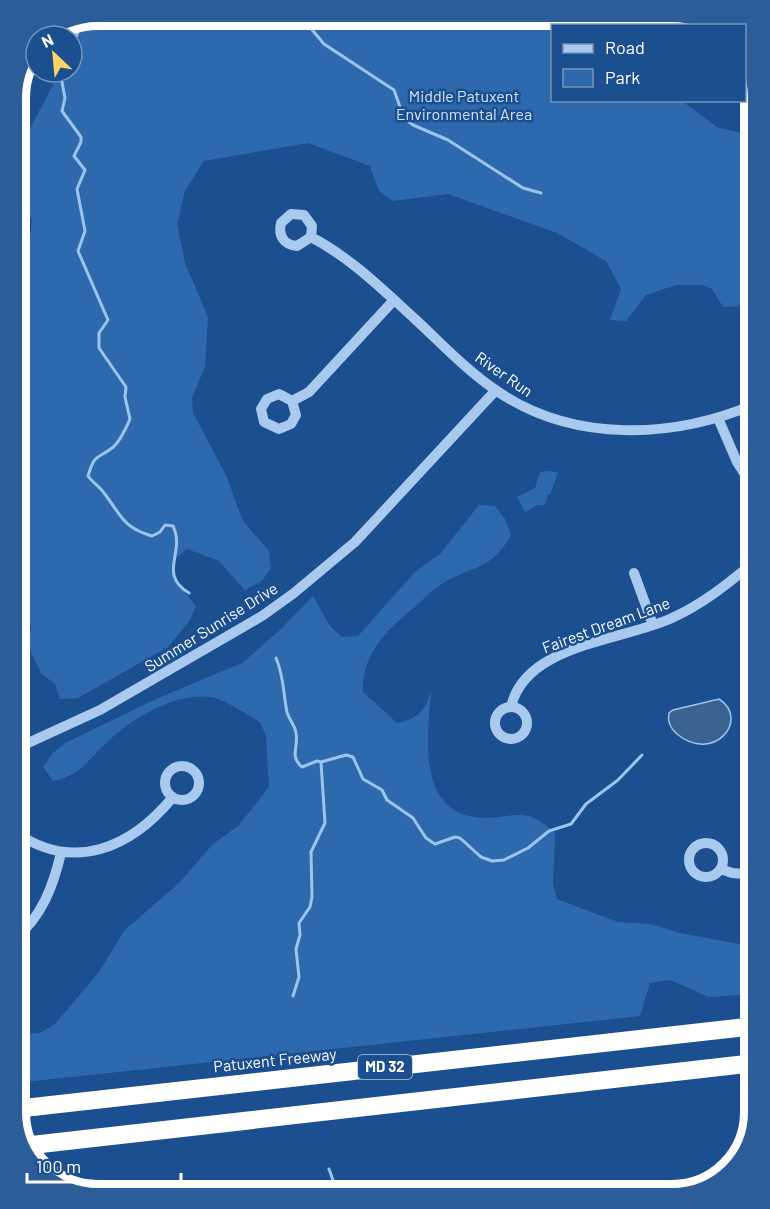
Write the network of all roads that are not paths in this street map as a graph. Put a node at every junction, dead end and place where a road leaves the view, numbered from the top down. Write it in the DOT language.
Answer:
graph roads {
  1 [pos="311,237"];
  2 [pos="394,300"];
  3 [pos="496,390"];
  4 [pos="292,401"];
  5 [pos="744,408"];
  6 [pos="718,418"];
  7 [pos="744,473"];
  8 [pos="744,570"];
  9 [pos="634,573"];
  10 [pos="653,626"];
  11 [pos="511,707"];
  12 [pos="26,745"];
  13 [pos="173,797"];
  14 [pos="26,840"];
  15 [pos="61,853"];
  16 [pos="721,869"];
  17 [pos="744,874"];
  18 [pos="26,926"];
  19 [pos="744,1027"];
  20 [pos="744,1064"];
  21 [pos="26,1108"];
  22 [pos="34,1145"];
  1 -- 2 [label="street, River Run"];
  2 -- 3 [label="street, River Run"];
  2 -- 4 [label="street"];
  3 -- 6 [label="street, River Run"];
  3 -- 12 [label="street, Summer Sunrise Drive"];
  5 -- 6 [label="street, River Run"];
  6 -- 7 [label="street"];
  8 -- 10 [label="street, Fairest Dream Lane"];
  9 -- 10 [label="street"];
  10 -- 11 [label="street, Fairest Dream Lane"];
  13 -- 15 [label="street"];
  14 -- 15 [label="street"];
  15 -- 18 [label="street"];
  16 -- 17 [label="street"];
  19 -- 21 [label="highway, Patuxent Freeway / MD 32"];
  20 -- 22 [label="highway, MD 32"];
}
